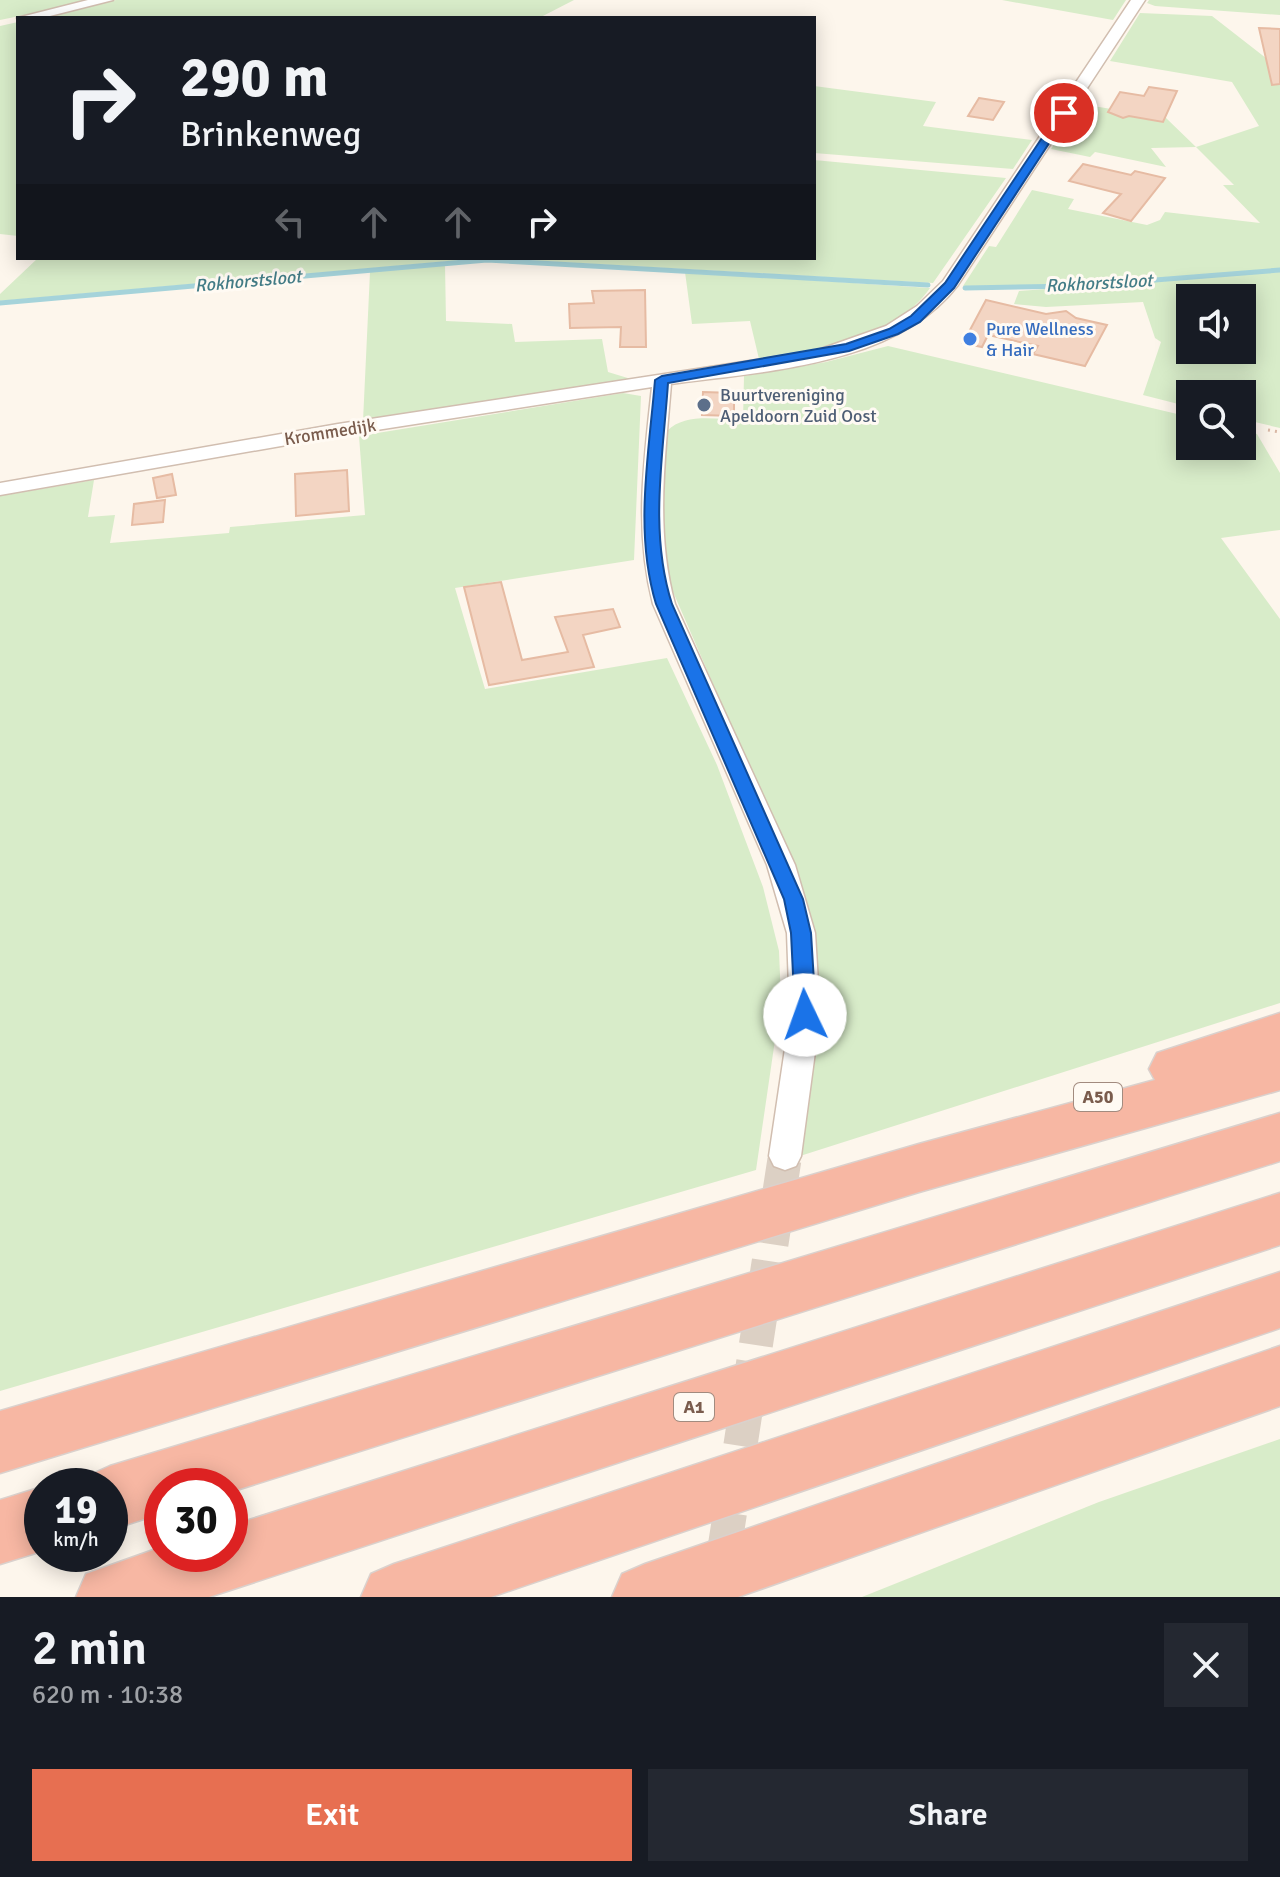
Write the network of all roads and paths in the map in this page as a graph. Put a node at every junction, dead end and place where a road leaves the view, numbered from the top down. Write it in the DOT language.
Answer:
graph roads {
  1 [pos="106,0"];
  2 [pos="1138,0"];
  3 [pos="33,16"];
  4 [pos="662,380"];
  5 [pos="1268,430"];
  6 [pos="1280,432"];
  7 [pos="0,489"];
  8 [pos="1280,1034"];
  9 [pos="1280,1068"];
  10 [pos="1280,1137"];
  11 [pos="785,1156"];
  12 [pos="919,1168"];
  13 [pos="1280,1219"];
  14 [pos="1280,1300"];
  15 [pos="1280,1376"];
  16 [pos="0,1442"];
  17 [pos="128,1492"];
  18 [pos="24,1525"];
  19 [pos="0,1532"];
  20 [pos="109,1597"];
  21 [pos="394,1597"];
  22 [pos="645,1597"];
  1 -- 3 [label="street"];
  2 -- 4 [label="street, Krommedijk"];
  4 -- 7 [label="street, Krommedijk"];
  4 -- 11 [label="street"];
  5 -- 6 [label="path"];
  8 -- 12 [label="highway, A50"];
  9 -- 12 [label="highway"];
  10 -- 17 [label="highway"];
  12 -- 16 [label="highway"];
  13 -- 20 [label="highway, A1"];
  14 -- 21 [label="highway"];
  15 -- 22 [label="highway"];
  18 -- 19 [label="highway"];
}
